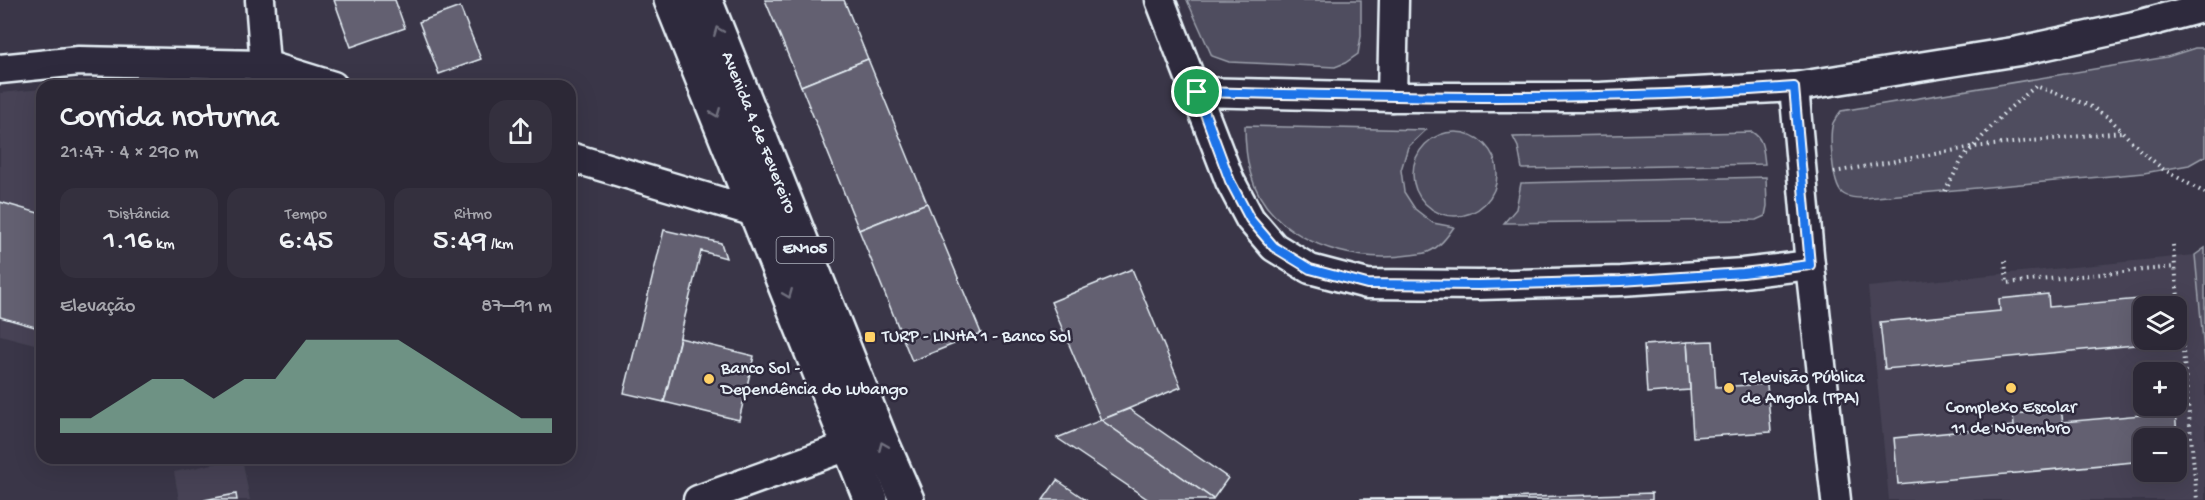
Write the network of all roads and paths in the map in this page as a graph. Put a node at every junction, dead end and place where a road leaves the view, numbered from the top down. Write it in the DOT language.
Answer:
graph roads {
  1 [pos="260,0"];
  2 [pos="671,0"];
  3 [pos="705,0"];
  4 [pos="1160,0"];
  5 [pos="1394,0"];
  6 [pos="2205,7"];
  7 [pos="0,69"];
  8 [pos="264,75"];
  9 [pos="295,80"];
  10 [pos="1794,87"];
  11 [pos="1197,92"];
  12 [pos="1392,97"];
  13 [pos="2122,132"];
  14 [pos="1973,147"];
  15 [pos="576,158"];
  16 [pos="1834,172"];
  17 [pos="2205,184"];
  18 [pos="1945,191"];
  19 [pos="2203,192"];
  20 [pos="755,212"];
  21 [pos="2173,245"];
  22 [pos="2005,261"];
  23 [pos="1810,265"];
  24 [pos="2175,267"];
  25 [pos="848,446"];
  26 [pos="698,500"];
  27 [pos="871,500"];
  28 [pos="907,500"];
  29 [pos="1836,500"];
  30 [pos="2197,500"];
  1 -- 8 [label="street"];
  2 -- 20 [label="main road, Avenida 4 de Fevereiro / EN105, one-way"];
  28 -- 3 [label="main road, Avenida 4 de Fevereiro / EN105, one-way"];
  4 -- 11 [label="street"];
  5 -- 12 [label="street"];
  6 -- 10 [label="street"];
  7 -- 8 [label="street"];
  8 -- 9 [label="street"];
  10 -- 12 [label="street"];
  10 -- 23 [label="street"];
  11 -- 12 [label="street"];
  11 -- 23 [label="street"];
  13 -- 14 [label="path"];
  13 -- 14 [label="path"];
  13 -- 19 [label="path"];
  14 -- 16 [label="path"];
  14 -- 18 [label="path"];
  15 -- 20 [label="street"];
  17 -- 19 [label="path"];
  20 -- 25 [label="main road, Avenida 4 de Fevereiro / EN105, one-way"];
  21 -- 24 [label="path"];
  22 -- 24 [label="path"];
  23 -- 29 [label="street"];
  24 -- 30 [label="path"];
  25 -- 26 [label="street"];
  25 -- 27 [label="main road, Avenida 4 de Fevereiro / EN105"];
}
